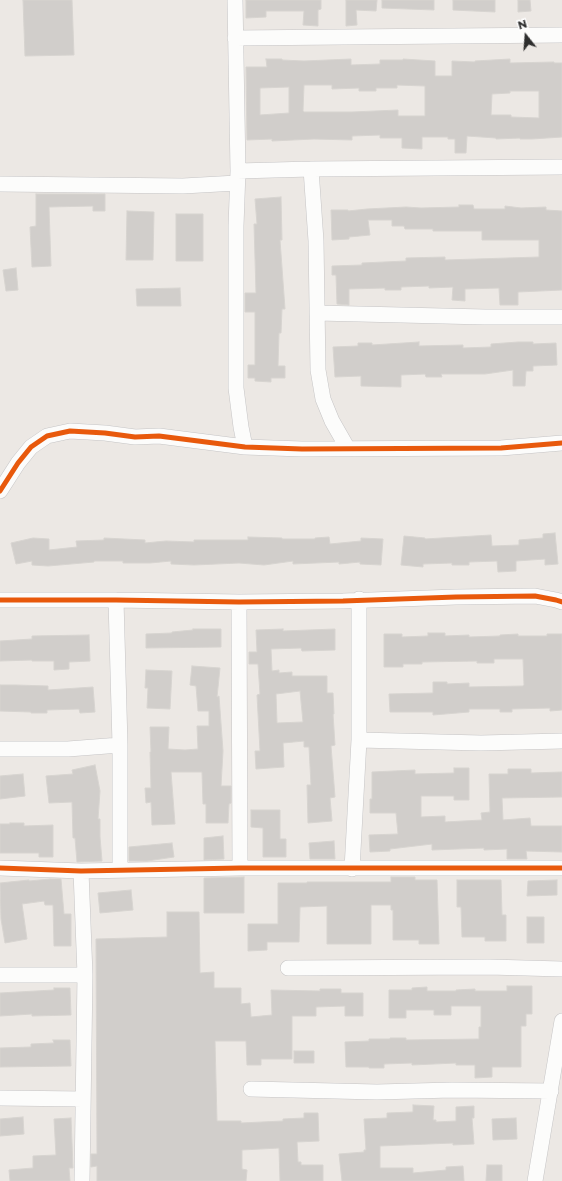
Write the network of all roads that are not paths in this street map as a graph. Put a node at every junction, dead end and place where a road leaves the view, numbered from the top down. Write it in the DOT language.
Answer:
graph roads {
  1 [pos="235,0"];
  2 [pos="562,35"];
  3 [pos="235,38"];
  4 [pos="562,167"];
  5 [pos="311,169"];
  6 [pos="237,177"];
  7 [pos="0,184"];
  8 [pos="317,313"];
  9 [pos="562,317"];
  10 [pos="562,443"];
  11 [pos="245,447"];
  12 [pos="348,449"];
  13 [pos="0,491"];
  14 [pos="359,599"];
  15 [pos="0,600"];
  16 [pos="116,600"];
  17 [pos="239,602"];
  18 [pos="562,602"];
  19 [pos="358,740"];
  20 [pos="562,741"];
  21 [pos="120,745"];
  22 [pos="0,749"];
  23 [pos="0,868"];
  24 [pos="240,868"];
  25 [pos="562,868"];
  26 [pos="352,869"];
  27 [pos="120,870"];
  28 [pos="81,871"];
  29 [pos="288,968"];
  30 [pos="562,970"];
  31 [pos="0,975"];
  32 [pos="85,975"];
  33 [pos="562,1021"];
  34 [pos="251,1089"];
  35 [pos="551,1091"];
  36 [pos="0,1098"];
  37 [pos="83,1099"];
  38 [pos="82,1181"];
  39 [pos="535,1181"];
  1 -- 3 [label="street"];
  2 -- 3 [label="street"];
  3 -- 6 [label="street"];
  4 -- 5 [label="street"];
  5 -- 6 [label="street"];
  5 -- 8 [label="street"];
  6 -- 7 [label="street"];
  6 -- 11 [label="street"];
  8 -- 9 [label="street"];
  8 -- 12 [label="street"];
  10 -- 12 [label="street"];
  11 -- 12 [label="street"];
  11 -- 13 [label="street"];
  14 -- 17 [label="street"];
  14 -- 18 [label="street"];
  14 -- 19 [label="street"];
  15 -- 16 [label="street"];
  16 -- 17 [label="street"];
  16 -- 21 [label="street"];
  17 -- 24 [label="street"];
  19 -- 20 [label="street"];
  19 -- 26 [label="street"];
  21 -- 22 [label="street"];
  21 -- 27 [label="street"];
  23 -- 28 [label="street"];
  24 -- 26 [label="street"];
  24 -- 27 [label="street"];
  25 -- 26 [label="street"];
  27 -- 28 [label="street"];
  28 -- 32 [label="street"];
  29 -- 30 [label="street"];
  31 -- 32 [label="street"];
  32 -- 37 [label="street"];
  33 -- 35 [label="street"];
  34 -- 35 [label="street"];
  35 -- 39 [label="street"];
  36 -- 37 [label="street"];
  37 -- 38 [label="street"];
}
